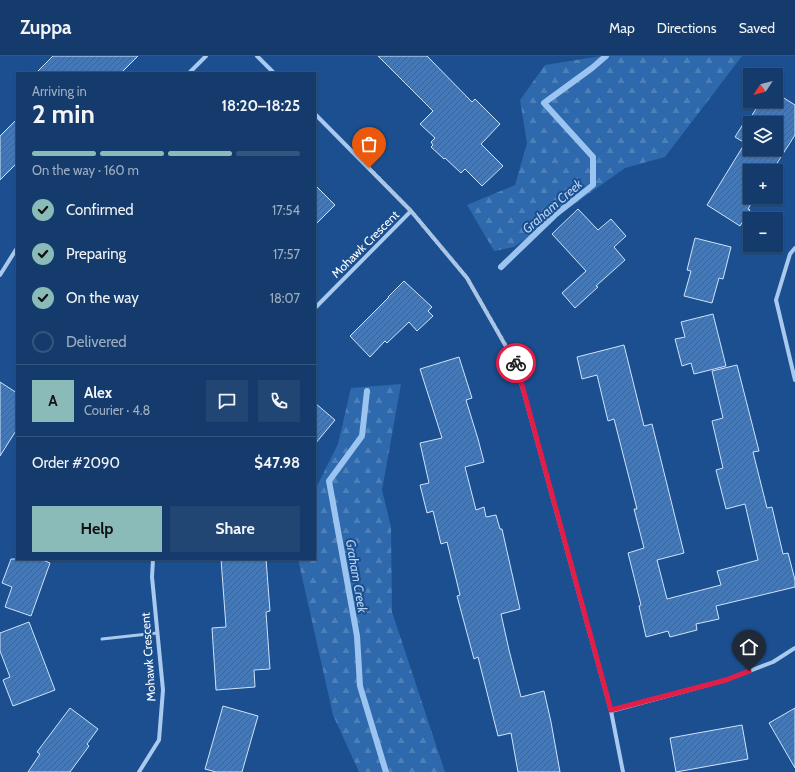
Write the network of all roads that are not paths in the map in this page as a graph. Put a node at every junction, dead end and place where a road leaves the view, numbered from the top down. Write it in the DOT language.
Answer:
graph roads {
  1 [pos="206,56"];
  2 [pos="257,56"];
  3 [pos="190,72"];
  4 [pos="273,72"];
  5 [pos="316,115"];
  6 [pos="411,211"];
  7 [pos="795,248"];
  8 [pos="16,250"];
  9 [pos="0,275"];
  10 [pos="316,307"];
  11 [pos="795,380"];
  12 [pos="153,560"];
  13 [pos="157,633"];
  14 [pos="102,639"];
  15 [pos="795,648"];
  16 [pos="611,710"];
  17 [pos="139,772"];
  18 [pos="623,772"];
  1 -- 3 [label="street"];
  2 -- 4 [label="street"];
  5 -- 6 [label="street"];
  6 -- 10 [label="street, Mohawk Crescent"];
  6 -- 16 [label="street"];
  7 -- 11 [label="street"];
  8 -- 9 [label="street"];
  12 -- 13 [label="street, Mohawk Crescent"];
  13 -- 14 [label="lane"];
  13 -- 17 [label="street, Mohawk Crescent"];
  15 -- 16 [label="street"];
  16 -- 18 [label="street"];
}
